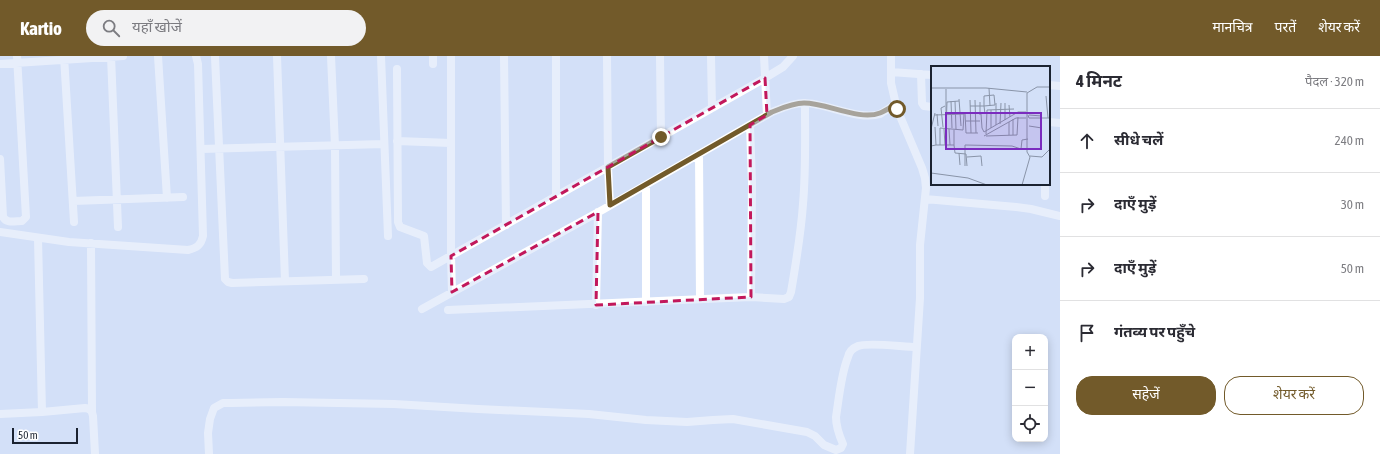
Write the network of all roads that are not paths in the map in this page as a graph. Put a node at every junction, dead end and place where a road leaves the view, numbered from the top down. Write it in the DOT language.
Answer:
graph roads {
  1 [pos="111,56"];
  2 [pos="123,56"];
  3 [pos="158,56"];
  4 [pos="196,56"];
  5 [pos="277,56"];
  6 [pos="331,56"];
  7 [pos="382,56"];
  8 [pos="451,56"];
  9 [pos="504,56"];
  10 [pos="556,56"];
  11 [pos="608,56"];
  12 [pos="660,56"];
  13 [pos="711,56"];
  14 [pos="764,56"];
  15 [pos="793,56"];
  16 [pos="891,56"];
  17 [pos="215,57"];
  18 [pos="64,58"];
  19 [pos="17,59"];
  20 [pos="0,64"];
  21 [pos="397,69"];
  22 [pos="891,72"];
  23 [pos="921,74"];
  24 [pos="931,75"];
  25 [pos="765,78"];
  26 [pos="1050,85"];
  27 [pos="1060,86"];
  28 [pos="805,103"];
  29 [pos="896,104"];
  30 [pos="931,107"];
  31 [pos="712,108"];
  32 [pos="767,115"];
  33 [pos="1050,122"];
  34 [pos="1060,123"];
  35 [pos="750,125"];
  36 [pos="661,137"];
  37 [pos="397,141"];
  38 [pos="451,143"];
  39 [pos="384,144"];
  40 [pos="335,146"];
  41 [pos="280,147"];
  42 [pos="220,148"];
  43 [pos="201,149"];
  44 [pos="699,154"];
  45 [pos="0,159"];
  46 [pos="608,167"];
  47 [pos="646,185"];
  48 [pos="1045,185"];
  49 [pos="556,196"];
  50 [pos="1045,196"];
  51 [pos="183,197"];
  52 [pos="167,198"];
  53 [pos="925,199"];
  54 [pos="118,200"];
  55 [pos="73,201"];
  56 [pos="610,205"];
  57 [pos="1,212"];
  58 [pos="598,212"];
  59 [pos="1060,216"];
  60 [pos="74,222"];
  61 [pos="506,225"];
  62 [pos="118,227"];
  63 [pos="0,232"];
  64 [pos="388,236"];
  65 [pos="38,238"];
  66 [pos="91,243"];
  67 [pos="451,256"];
  68 [pos="336,279"];
  69 [pos="364,279"];
  70 [pos="285,281"];
  71 [pos="452,292"];
  72 [pos="751,297"];
  73 [pos="700,299"];
  74 [pos="646,302"];
  75 [pos="596,305"];
  76 [pos="422,309"];
  77 [pos="448,310"];
  78 [pos="916,347"];
  79 [pos="42,412"];
  80 [pos="92,412"];
  81 [pos="0,414"];
  82 [pos="95,454"];
  83 [pos="209,454"];
  84 [pos="910,454"];
  1 -- 2 [label="street"];
  1 -- 18 [label="street"];
  1 -- 54 [label="street"];
  3 -- 52 [label="street"];
  4 -- 43 [label="street"];
  5 -- 41 [label="street"];
  6 -- 40 [label="street"];
  7 -- 39 [label="street"];
  8 -- 38 [label="street"];
  9 -- 61 [label="street"];
  10 -- 49 [label="street"];
  11 -- 46 [label="street"];
  12 -- 36 [label="street"];
  13 -- 31 [label="street"];
  14 -- 25 [label="street"];
  15 -- 25 [label="street"];
  16 -- 22 [label="street"];
  17 -- 42 [label="street"];
  18 -- 19 [label="street"];
  18 -- 55 [label="street"];
  19 -- 20 [label="street"];
  19 -- 57 [label="street"];
  21 -- 37 [label="street"];
  22 -- 23 [label="street"];
  22 -- 29 [label="street"];
  23 -- 24 [label="street"];
  23 -- 30 [label="street"];
  25 -- 31 [label="street"];
  25 -- 32 [label="street"];
  26 -- 27 [label="street"];
  28 -- 29 [label="street"];
  28 -- 32 [label="street"];
  28 -- 72 [label="street"];
  29 -- 53 [label="street"];
  31 -- 36 [label="street"];
  32 -- 35 [label="street"];
  33 -- 34 [label="street"];
  35 -- 44 [label="street"];
  35 -- 72 [label="street"];
  36 -- 46 [label="street"];
  37 -- 38 [label="street"];
  37 -- 67 [label="street"];
  38 -- 67 [label="street"];
  39 -- 40 [label="street"];
  39 -- 64 [label="street"];
  40 -- 41 [label="street"];
  40 -- 68 [label="street"];
  41 -- 42 [label="street"];
  41 -- 70 [label="street"];
  42 -- 43 [label="street"];
  42 -- 70 [label="street"];
  43 -- 66 [label="street"];
  44 -- 47 [label="street"];
  44 -- 73 [label="street"];
  45 -- 57 [label="street"];
  46 -- 49 [label="street"];
  46 -- 56 [label="street"];
  47 -- 56 [label="street"];
  47 -- 74 [label="street"];
  48 -- 50 [label="street"];
  49 -- 61 [label="street"];
  51 -- 52 [label="street"];
  52 -- 54 [label="street"];
  53 -- 59 [label="street"];
  53 -- 78 [label="street"];
  54 -- 55 [label="street"];
  54 -- 62 [label="street"];
  55 -- 60 [label="street"];
  56 -- 58 [label="street"];
  58 -- 71 [label="street"];
  58 -- 75 [label="street"];
  61 -- 67 [label="street"];
  63 -- 65 [label="street"];
  65 -- 66 [label="street"];
  65 -- 79 [label="street"];
  66 -- 80 [label="street"];
  67 -- 71 [label="street"];
  68 -- 69 [label="street"];
  68 -- 70 [label="street"];
  71 -- 76 [label="street"];
  72 -- 73 [label="street"];
  73 -- 74 [label="street"];
  74 -- 75 [label="street"];
  75 -- 77 [label="street"];
  78 -- 83 [label="street"];
  78 -- 84 [label="street"];
  79 -- 80 [label="street"];
  79 -- 81 [label="street"];
  80 -- 82 [label="street"];
}
